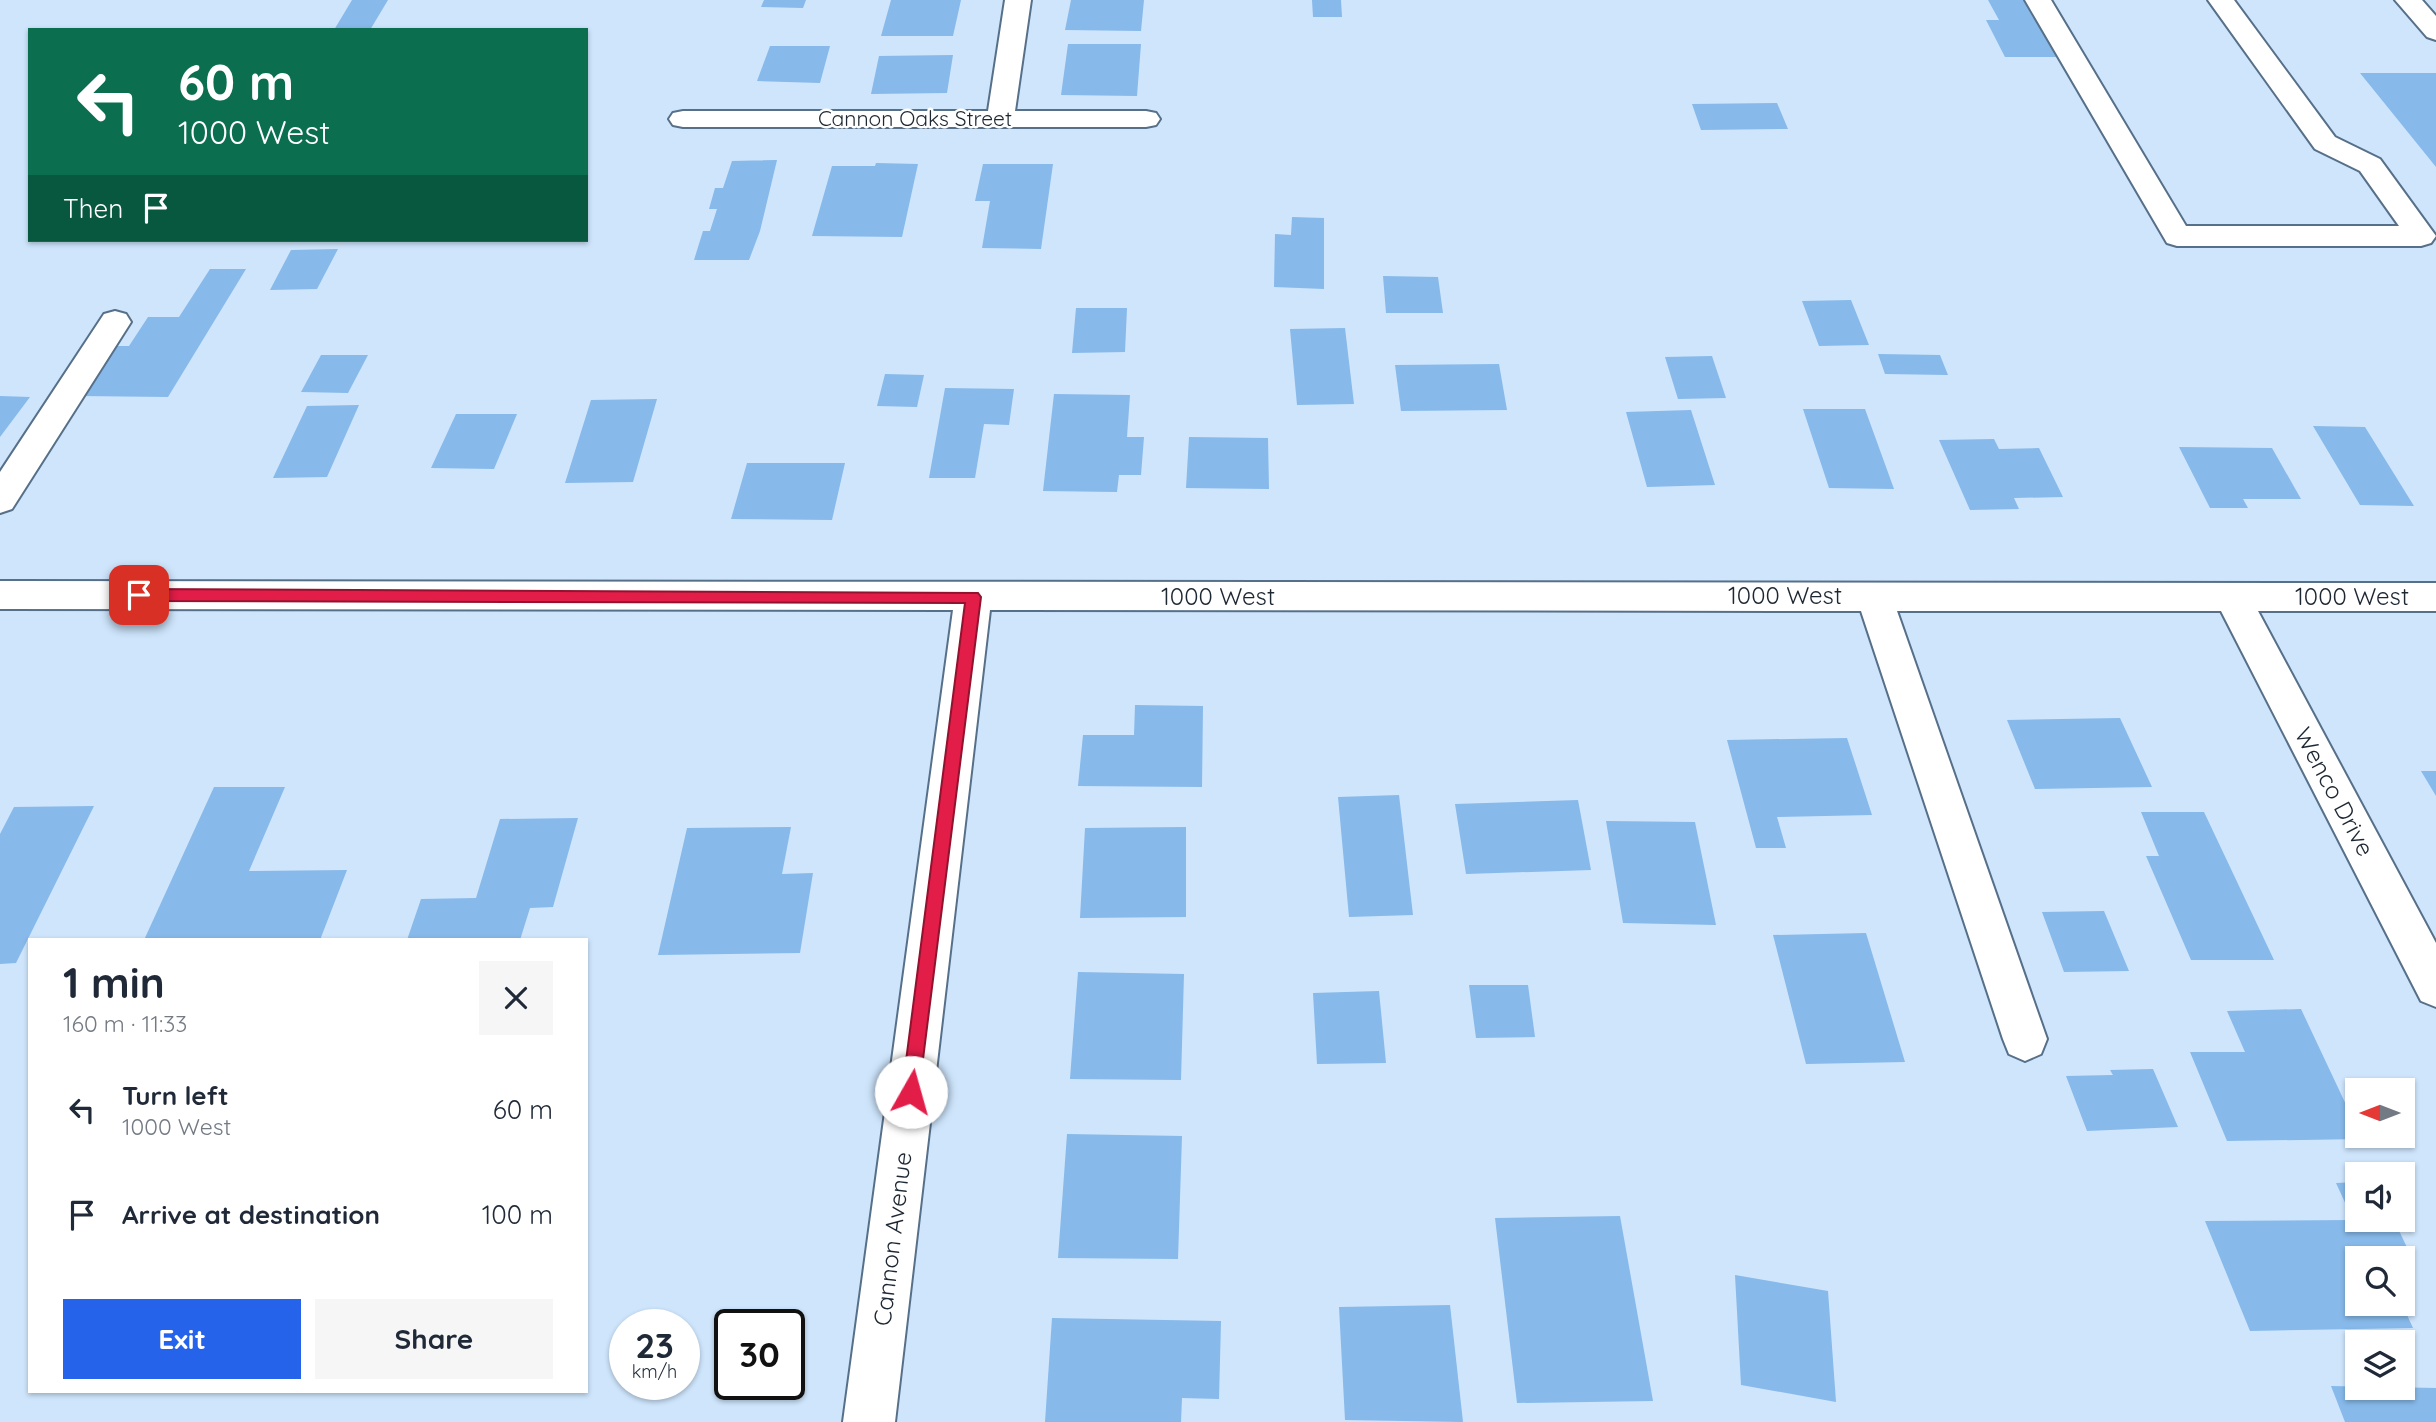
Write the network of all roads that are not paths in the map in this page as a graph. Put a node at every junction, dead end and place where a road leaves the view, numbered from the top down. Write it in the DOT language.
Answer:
graph roads {
  1 [pos="1018,0"];
  2 [pos="2038,0"];
  3 [pos="2221,0"];
  4 [pos="2408,0"];
  5 [pos="2436,32"];
  6 [pos="683,119"];
  7 [pos="1000,119"];
  8 [pos="1146,119"];
  9 [pos="115,322"];
  10 [pos="0,500"];
  11 [pos="0,595"];
  12 [pos="1874,596"];
  13 [pos="973,597"];
  14 [pos="2232,597"];
  15 [pos="2436,597"];
  16 [pos="2436,986"];
  17 [pos="2025,1039"];
  18 [pos="869,1422"];
  1 -- 7 [label="street"];
  2 -- 3 [label="street"];
  4 -- 5 [label="street"];
  6 -- 7 [label="street, Cannon Oaks Street"];
  7 -- 8 [label="street, Cannon Oaks Street"];
  9 -- 10 [label="street"];
  11 -- 13 [label="street, 1000 West"];
  12 -- 13 [label="street, 1000 West"];
  12 -- 14 [label="street, 1000 West"];
  12 -- 17 [label="street"];
  13 -- 18 [label="street, Cannon Avenue"];
  14 -- 15 [label="street, 1000 West"];
  14 -- 16 [label="street, Wenco Drive"];
}
